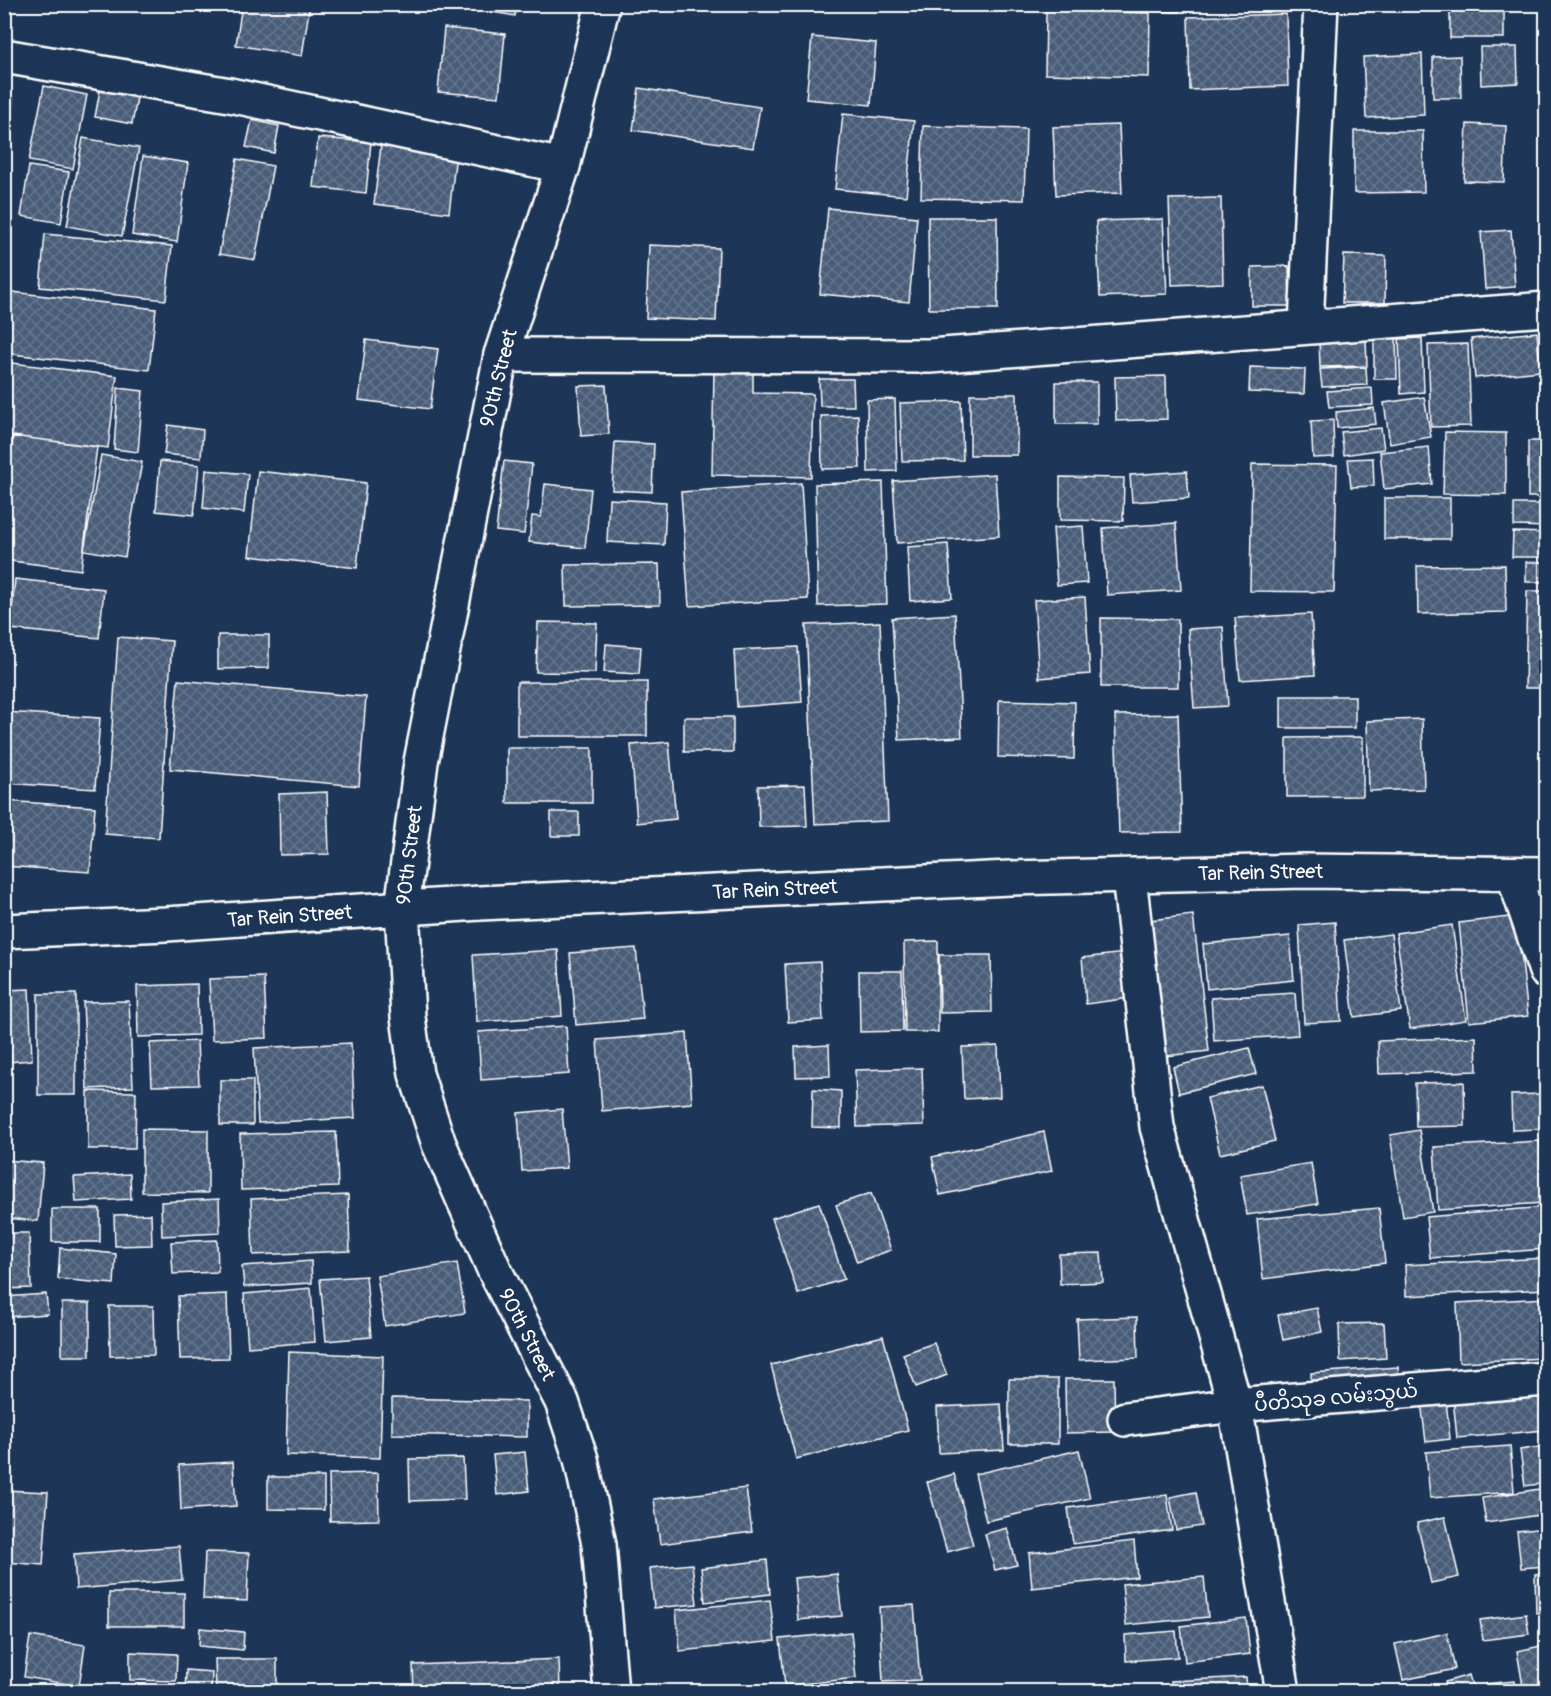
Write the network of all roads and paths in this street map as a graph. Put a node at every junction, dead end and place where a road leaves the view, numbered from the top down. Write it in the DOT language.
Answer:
graph roads {
  1 [pos="603,4"];
  2 [pos="1321,4"];
  3 [pos="4,56"];
  4 [pos="563,166"];
  5 [pos="1546,309"];
  6 [pos="1306,326"];
  7 [pos="501,355"];
  8 [pos="1546,874"];
  9 [pos="1129,876"];
  10 [pos="1514,876"];
  11 [pos="402,908"];
  12 [pos="4,931"];
  13 [pos="1546,971"];
  14 [pos="1546,1379"];
  15 [pos="1235,1405"];
  16 [pos="1125,1419"];
  17 [pos="611,1692"];
  18 [pos="1283,1692"];
  1 -- 4 [label="street, 90th Street"];
  2 -- 6 [label="street"];
  3 -- 4 [label="street"];
  4 -- 7 [label="street, 90th Street"];
  5 -- 6 [label="street"];
  6 -- 7 [label="street"];
  7 -- 11 [label="street, 90th Street"];
  8 -- 10 [label="street, Tar Rein Street"];
  9 -- 10 [label="street, Tar Rein Street"];
  9 -- 11 [label="street, Tar Rein Street"];
  9 -- 15 [label="street"];
  10 -- 13 [label="street"];
  11 -- 12 [label="street, Tar Rein Street"];
  11 -- 17 [label="street, 90th Street"];
  14 -- 15 [label="street, ပီတိသုခ လမ်းသွယ်"];
  15 -- 16 [label="street, ပီတိသုခ လမ်းသွယ်"];
  15 -- 18 [label="street"];
}
